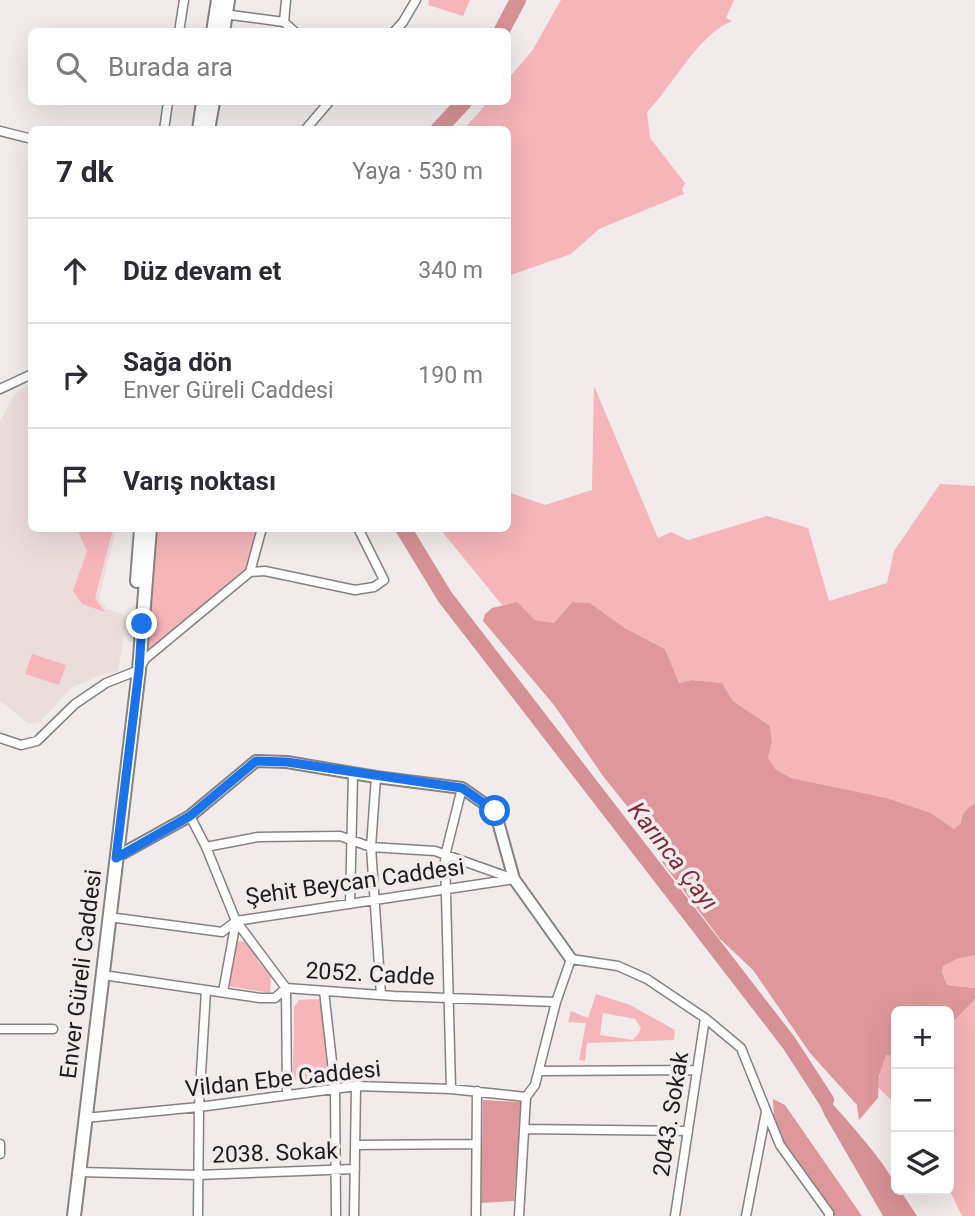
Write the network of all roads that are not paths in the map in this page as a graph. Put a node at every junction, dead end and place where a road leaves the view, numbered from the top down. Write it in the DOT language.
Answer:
graph roads {
  1 [pos="184,0"];
  2 [pos="218,0"];
  3 [pos="228,0"];
  4 [pos="286,0"];
  5 [pos="416,0"];
  6 [pos="231,15"];
  7 [pos="284,22"];
  8 [pos="180,28"];
  9 [pos="214,28"];
  10 [pos="224,28"];
  11 [pos="291,28"];
  12 [pos="398,28"];
  13 [pos="168,105"];
  14 [pos="203,105"];
  15 [pos="212,105"];
  16 [pos="326,105"];
  17 [pos="165,126"];
  18 [pos="200,126"];
  19 [pos="209,126"];
  20 [pos="308,126"];
  21 [pos="0,131"];
  22 [pos="28,138"];
  23 [pos="28,376"];
  24 [pos="0,389"];
  25 [pos="141,532"];
  26 [pos="150,532"];
  27 [pos="261,532"];
  28 [pos="360,532"];
  29 [pos="250,572"];
  30 [pos="135,672"];
  31 [pos="0,738"];
  32 [pos="354,774"];
  33 [pos="376,777"];
  34 [pos="462,788"];
  35 [pos="190,816"];
  36 [pos="352,840"];
  37 [pos="206,847"];
  38 [pos="371,847"];
  39 [pos="445,856"];
  40 [pos="116,858"];
  41 [pos="514,879"];
  42 [pos="446,891"];
  43 [pos="374,901"];
  44 [pos="351,904"];
  45 [pos="109,917"];
  46 [pos="236,921"];
  47 [pos="571,960"];
  48 [pos="103,975"];
  49 [pos="286,988"];
  50 [pos="206,990"];
  51 [pos="324,991"];
  52 [pos="223,992"];
  53 [pos="381,995"];
  54 [pos="450,998"];
  55 [pos="556,1002"];
  56 [pos="705,1018"];
  57 [pos="0,1029"];
  58 [pos="53,1030"];
  59 [pos="698,1070"];
  60 [pos="540,1071"];
  61 [pos="356,1086"];
  62 [pos="335,1088"];
  63 [pos="451,1089"];
  64 [pos="477,1091"];
  65 [pos="288,1094"];
  66 [pos="526,1097"];
  67 [pos="199,1107"];
  68 [pos="767,1111"];
  69 [pos="85,1118"];
  70 [pos="524,1129"];
  71 [pos="688,1131"];
  72 [pos="0,1144"];
  73 [pos="476,1144"];
  74 [pos="355,1145"];
  75 [pos="0,1154"];
  76 [pos="355,1169"];
  77 [pos="336,1170"];
  78 [pos="80,1172"];
  79 [pos="197,1175"];
  80 [pos="68,1216"];
  81 [pos="74,1216"];
  82 [pos="198,1216"];
  83 [pos="336,1216"];
  84 [pos="354,1216"];
  85 [pos="476,1216"];
  86 [pos="519,1216"];
  87 [pos="675,1216"];
  88 [pos="746,1216"];
  89 [pos="829,1216"];
  1 -- 8 [label="street"];
  2 -- 9 [label="main road"];
  3 -- 10 [label="main road"];
  4 -- 7 [label="street"];
  5 -- 12 [label="street"];
  6 -- 7 [label="street"];
  7 -- 11 [label="street"];
  13 -- 17 [label="street"];
  14 -- 18 [label="main road"];
  15 -- 19 [label="main road"];
  16 -- 20 [label="street"];
  21 -- 22 [label="street"];
  23 -- 24 [label="street"];
  25 -- 30 [label="main road, Enver Güreli Caddesi"];
  26 -- 30 [label="main road, Enver Güreli Caddesi"];
  27 -- 29 [label="street"];
  28 -- 29 [label="street"];
  29 -- 30 [label="street"];
  30 -- 31 [label="street"];
  30 -- 40 [label="main road, Enver Güreli Caddesi"];
  30 -- 80 [label="main road, Enver Güreli Caddesi"];
  32 -- 33 [label="main road"];
  32 -- 35 [label="main road"];
  32 -- 36 [label="street"];
  33 -- 34 [label="main road"];
  33 -- 38 [label="street"];
  34 -- 39 [label="street"];
  34 -- 41 [label="main road"];
  35 -- 37 [label="street"];
  35 -- 40 [label="main road"];
  36 -- 37 [label="street"];
  36 -- 38 [label="street"];
  36 -- 44 [label="street"];
  37 -- 46 [label="street"];
  38 -- 39 [label="street"];
  38 -- 43 [label="street"];
  39 -- 41 [label="street"];
  39 -- 42 [label="street"];
  40 -- 45 [label="main road, Enver Güreli Caddesi"];
  41 -- 42 [label="street, Şehit Beycan Caddesi"];
  41 -- 47 [label="main road"];
  42 -- 43 [label="street, Şehit Beycan Caddesi"];
  42 -- 54 [label="street"];
  43 -- 44 [label="street, Şehit Beycan Caddesi"];
  43 -- 53 [label="street"];
  44 -- 46 [label="street, Şehit Beycan Caddesi"];
  45 -- 46 [label="street, Şehit Beycan Caddesi"];
  45 -- 48 [label="main road, Enver Güreli Caddesi"];
  46 -- 49 [label="street"];
  46 -- 52 [label="street"];
  47 -- 55 [label="street"];
  47 -- 56 [label="street"];
  48 -- 50 [label="street, 2052. Cadde"];
  48 -- 69 [label="main road, Enver Güreli Caddesi"];
  49 -- 51 [label="street, 2052. Cadde"];
  49 -- 52 [label="street, 2052. Cadde"];
  49 -- 65 [label="street"];
  50 -- 52 [label="street, 2052. Cadde"];
  50 -- 67 [label="street"];
  51 -- 53 [label="street, 2052. Cadde"];
  51 -- 62 [label="street"];
  53 -- 54 [label="street, 2052. Cadde"];
  54 -- 55 [label="street, 2052. Cadde"];
  54 -- 63 [label="street"];
  55 -- 60 [label="street"];
  56 -- 59 [label="street, 2043. Sokak"];
  56 -- 68 [label="street"];
  57 -- 58 [label="street"];
  59 -- 60 [label="street"];
  59 -- 71 [label="street, 2043. Sokak"];
  60 -- 66 [label="street"];
  61 -- 62 [label="street, Vildan Ebe Caddesi"];
  61 -- 63 [label="street, Vildan Ebe Caddesi"];
  61 -- 74 [label="street"];
  62 -- 65 [label="street, Vildan Ebe Caddesi"];
  62 -- 77 [label="street"];
  63 -- 64 [label="street, Vildan Ebe Caddesi"];
  64 -- 66 [label="street, Vildan Ebe Caddesi"];
  64 -- 73 [label="street"];
  65 -- 67 [label="street, Vildan Ebe Caddesi"];
  66 -- 70 [label="street"];
  67 -- 69 [label="street, Vildan Ebe Caddesi"];
  67 -- 79 [label="street"];
  68 -- 88 [label="street"];
  68 -- 89 [label="street"];
  69 -- 78 [label="main road, Enver Güreli Caddesi"];
  70 -- 71 [label="street"];
  70 -- 86 [label="street"];
  71 -- 87 [label="street, 2043. Sokak"];
  72 -- 75 [label="street"];
  73 -- 74 [label="street"];
  73 -- 85 [label="street"];
  74 -- 76 [label="street"];
  76 -- 77 [label="street, 2038. Sokak"];
  76 -- 84 [label="street"];
  77 -- 79 [label="street, 2038. Sokak"];
  77 -- 83 [label="street"];
  78 -- 79 [label="street, 2038. Sokak"];
  78 -- 81 [label="main road, Enver Güreli Caddesi"];
  79 -- 82 [label="street"];
}
